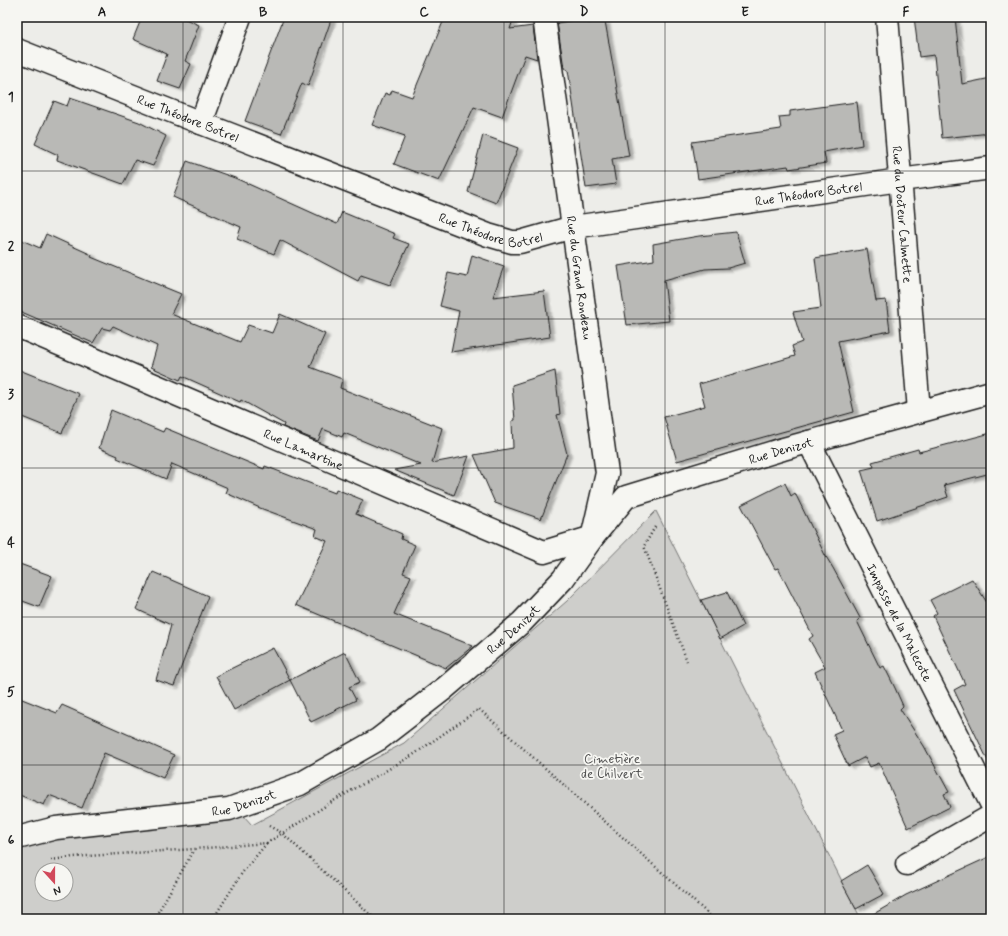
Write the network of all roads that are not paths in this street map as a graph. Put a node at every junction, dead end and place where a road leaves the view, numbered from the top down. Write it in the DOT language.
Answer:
graph roads {
  1 [pos="240,17"];
  2 [pos="544,17"];
  3 [pos="887,17"];
  4 [pos="17,50"];
  5 [pos="201,123"];
  6 [pos="991,168"];
  7 [pos="900,180"];
  8 [pos="573,227"];
  9 [pos="17,326"];
  10 [pos="991,392"];
  11 [pos="919,411"];
  12 [pos="809,442"];
  13 [pos="593,537"];
  14 [pos="991,803"];
  15 [pos="991,816"];
  16 [pos="17,838"];
  17 [pos="907,864"];
  1 -- 5 [label="street"];
  2 -- 8 [label="street, Rue du Grand Rondeau"];
  3 -- 7 [label="street, Rue du Docteur Calmette"];
  4 -- 5 [label="street, Rue Théodore Botrel"];
  5 -- 8 [label="street, Rue Théodore Botrel"];
  6 -- 7 [label="street, Rue Théodore Botrel"];
  7 -- 8 [label="street, Rue Théodore Botrel"];
  7 -- 11 [label="street, Rue du Docteur Calmette"];
  8 -- 13 [label="street, Rue du Grand Rondeau"];
  9 -- 13 [label="street, Rue Lamartine"];
  10 -- 11 [label="street, Rue Denizot"];
  11 -- 12 [label="street, Rue Denizot"];
  12 -- 13 [label="street, Rue Denizot"];
  12 -- 14 [label="street, Impasse de la Malecote"];
  13 -- 16 [label="street, Rue Denizot"];
  15 -- 17 [label="street"];
}
